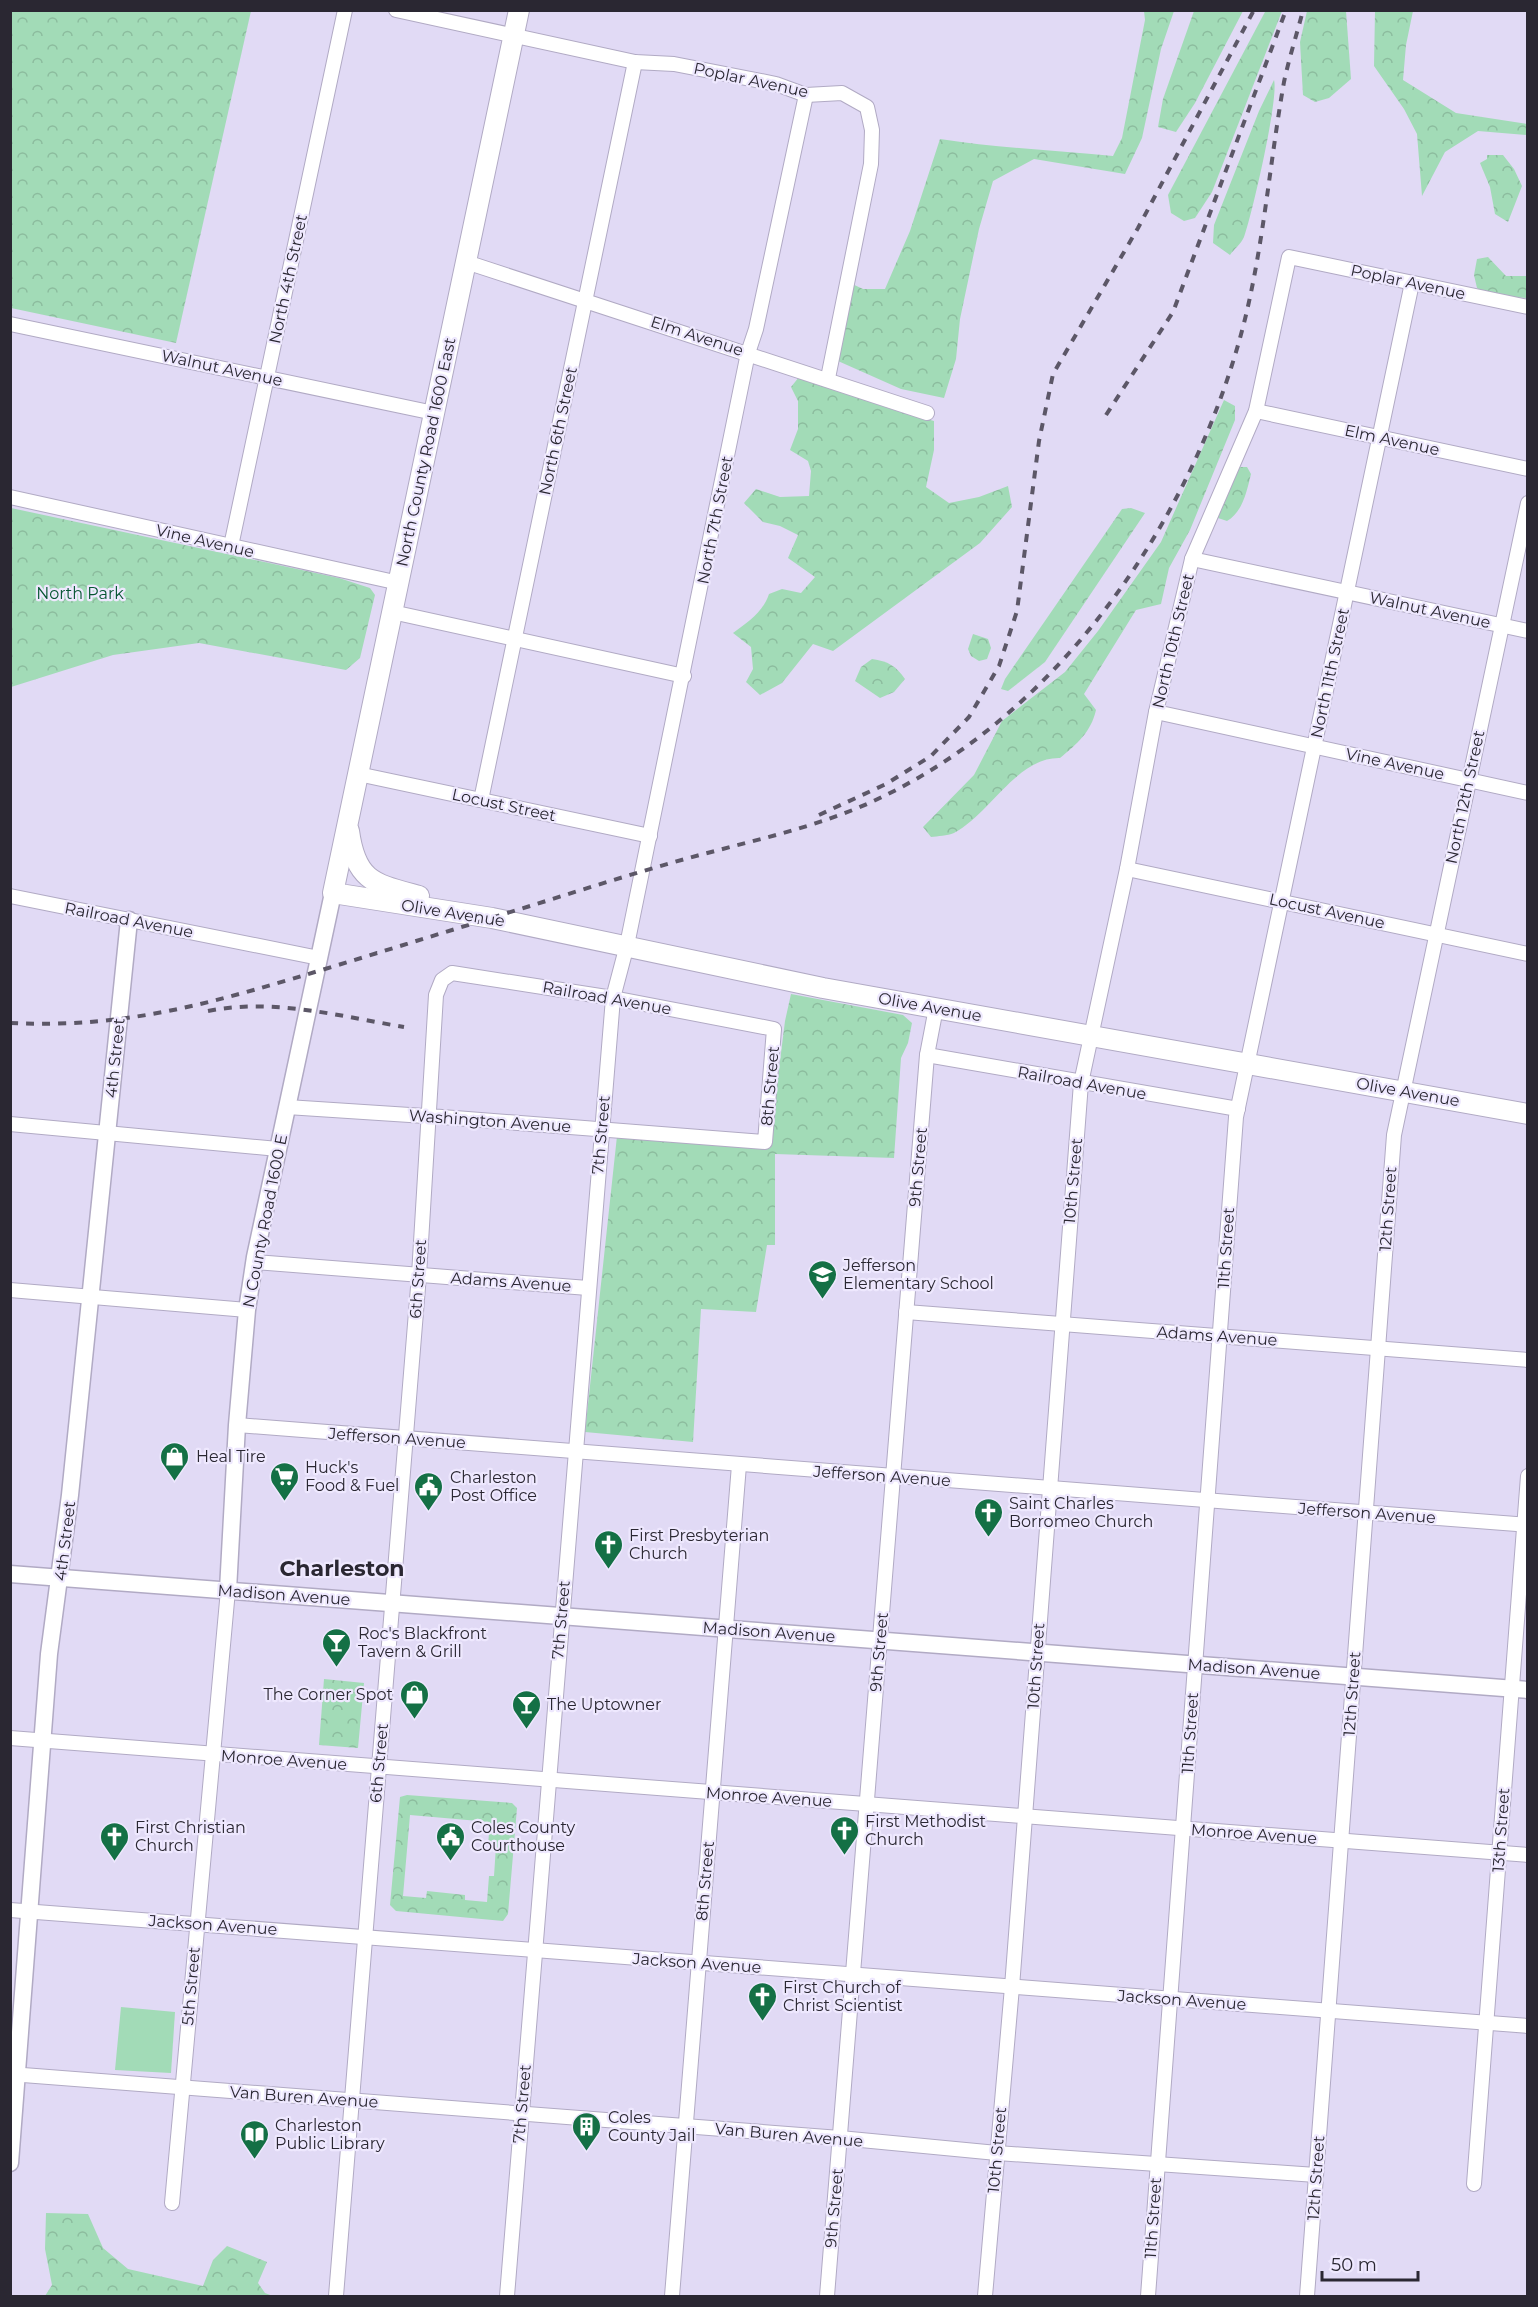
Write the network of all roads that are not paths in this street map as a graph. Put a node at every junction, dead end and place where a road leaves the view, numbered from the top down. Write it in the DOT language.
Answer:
graph roads {
  1 [pos="345,10"];
  2 [pos="396,10"];
  3 [pos="519,10"];
  4 [pos="514,35"];
  5 [pos="635,62"];
  6 [pos="806,95"];
  7 [pos="1289,256"];
  8 [pos="466,262"];
  9 [pos="1412,283"];
  10 [pos="585,300"];
  11 [pos="1527,307"];
  12 [pos="10,324"];
  13 [pos="748,353"];
  14 [pos="268,378"];
  15 [pos="828,378"];
  16 [pos="1256,411"];
  17 [pos="434,413"];
  18 [pos="927,413"];
  19 [pos="1380,437"];
  20 [pos="1527,469"];
  21 [pos="10,497"];
  22 [pos="1527,503"];
  23 [pos="231,546"];
  24 [pos="1192,560"];
  25 [pos="399,583"];
  26 [pos="1347,592"];
  27 [pos="392,612"];
  28 [pos="1502,625"];
  29 [pos="1527,630"];
  30 [pos="515,639"];
  31 [pos="684,676"];
  32 [pos="1156,712"];
  33 [pos="1314,747"];
  34 [pos="358,774"];
  35 [pos="1469,779"];
  36 [pos="1527,793"];
  37 [pos="481,800"];
  38 [pos="348,823"];
  39 [pos="650,836"];
  40 [pos="1127,869"];
  41 [pos="333,893"];
  42 [pos="10,896"];
  43 [pos="1282,902"];
  44 [pos="456,914"];
  45 [pos="129,920"];
  46 [pos="1436,934"];
  47 [pos="627,945"];
  48 [pos="1527,954"];
  49 [pos="319,958"];
  50 [pos="442,980"];
  51 [pos="613,998"];
  52 [pos="936,1008"];
  53 [pos="774,1029"];
  54 [pos="1092,1035"];
  55 [pos="927,1055"];
  56 [pos="1248,1063"];
  57 [pos="1081,1083"];
  58 [pos="1403,1092"];
  59 [pos="287,1107"];
  60 [pos="1238,1109"];
  61 [pos="1527,1114"];
  62 [pos="429,1116"];
  63 [pos="10,1124"];
  64 [pos="601,1130"];
  65 [pos="107,1134"];
  66 [pos="765,1142"];
  67 [pos="278,1149"];
  68 [pos="255,1262"];
  69 [pos="419,1275"];
  70 [pos="588,1288"];
  71 [pos="10,1290"];
  72 [pos="90,1296"];
  73 [pos="247,1310"];
  74 [pos="906,1312"];
  75 [pos="1061,1324"];
  76 [pos="1220,1336"];
  77 [pos="1378,1349"];
  78 [pos="1527,1360"];
  79 [pos="237,1425"];
  80 [pos="405,1439"];
  81 [pos="575,1452"];
  82 [pos="739,1465"];
  83 [pos="893,1476"];
  84 [pos="1527,1476"];
  85 [pos="1049,1488"];
  86 [pos="1207,1501"];
  87 [pos="1365,1513"];
  88 [pos="1526,1525"];
  89 [pos="10,1574"];
  90 [pos="60,1578"];
  91 [pos="228,1590"];
  92 [pos="392,1603"];
  93 [pos="561,1616"];
  94 [pos="726,1629"];
  95 [pos="880,1641"];
  96 [pos="1037,1653"];
  97 [pos="1195,1665"];
  98 [pos="1353,1677"];
  99 [pos="1520,1690"];
  100 [pos="10,1738"];
  101 [pos="42,1740"];
  102 [pos="215,1754"];
  103 [pos="379,1767"];
  104 [pos="548,1780"];
  105 [pos="712,1793"];
  106 [pos="867,1804"];
  107 [pos="1024,1817"];
  108 [pos="1183,1829"];
  109 [pos="1341,1841"];
  110 [pos="1499,1853"];
  111 [pos="1527,1855"];
  112 [pos="10,1910"];
  113 [pos="28,1911"];
  114 [pos="197,1923"];
  115 [pos="365,1937"];
  116 [pos="534,1950"];
  117 [pos="699,1963"];
  118 [pos="853,1975"];
  119 [pos="1012,1987"];
  120 [pos="1170,1999"];
  121 [pos="1328,2011"];
  122 [pos="1486,2023"];
  123 [pos="1527,2026"];
  124 [pos="14,2075"];
  125 [pos="181,2088"];
  126 [pos="352,2101"];
  127 [pos="521,2114"];
  128 [pos="686,2127"];
  129 [pos="840,2138"];
  130 [pos="997,2153"];
  131 [pos="10,2163"];
  132 [pos="1158,2163"];
  133 [pos="1316,2175"];
  134 [pos="1474,2184"];
  135 [pos="172,2203"];
  136 [pos="336,2296"];
  137 [pos="507,2296"];
  138 [pos="672,2296"];
  139 [pos="827,2296"];
  140 [pos="985,2296"];
  141 [pos="1148,2296"];
  142 [pos="1306,2296"];
  1 -- 14 [label="street, North 4th Street"];
  2 -- 4 [label="street, Poplar Avenue"];
  3 -- 4 [label="main road, North County Road 1600 East"];
  4 -- 5 [label="street, Poplar Avenue"];
  4 -- 8 [label="main road, North County Road 1600 East"];
  5 -- 6 [label="street, Poplar Avenue"];
  5 -- 10 [label="street, North 6th Street"];
  6 -- 13 [label="street, North 7th Street"];
  6 -- 15 [label="street, Poplar Avenue"];
  7 -- 9 [label="street, Poplar Avenue"];
  7 -- 16 [label="street, North 10th Street"];
  8 -- 10 [label="street, Elm Avenue"];
  8 -- 17 [label="main road, North County Road 1600 East"];
  9 -- 11 [label="street, Poplar Avenue"];
  9 -- 19 [label="street, North 11th Street"];
  10 -- 13 [label="street, Elm Avenue"];
  10 -- 30 [label="street, North 6th Street"];
  12 -- 14 [label="street, Walnut Avenue"];
  13 -- 15 [label="street, Elm Avenue"];
  13 -- 31 [label="street, North 7th Street"];
  14 -- 17 [label="street, Walnut Avenue"];
  14 -- 23 [label="street, North 4th Street"];
  15 -- 18 [label="street, Elm Avenue"];
  16 -- 19 [label="street, Elm Avenue"];
  16 -- 24 [label="street, North 10th Street"];
  17 -- 25 [label="main road, North County Road 1600 East"];
  19 -- 20 [label="street, Elm Avenue"];
  19 -- 26 [label="street, North 11th Street"];
  21 -- 23 [label="street, Vine Avenue"];
  22 -- 28 [label="street, North 12th Street"];
  23 -- 25 [label="street, Vine Avenue"];
  24 -- 26 [label="street, Walnut Avenue"];
  24 -- 32 [label="street, North 10th Street"];
  25 -- 27 [label="main road, North County Road 1600 East"];
  26 -- 28 [label="street, Walnut Avenue"];
  26 -- 33 [label="street, North 11th Street"];
  27 -- 30 [label="street"];
  27 -- 34 [label="main road, North County Road 1600 East"];
  28 -- 29 [label="street, Walnut Avenue"];
  28 -- 35 [label="street, North 12th Street"];
  30 -- 31 [label="street"];
  30 -- 37 [label="street, North 6th Street"];
  31 -- 39 [label="street, North 7th Street"];
  32 -- 33 [label="street, Vine Avenue"];
  32 -- 40 [label="street, North 10th Street"];
  33 -- 35 [label="street, Vine Avenue"];
  33 -- 43 [label="street, North 11th Street"];
  34 -- 37 [label="street, Locust Street"];
  34 -- 38 [label="main road, North County Road 1600 East"];
  35 -- 36 [label="street, Vine Avenue"];
  35 -- 46 [label="street, North 12th Street"];
  37 -- 39 [label="street, Locust Street"];
  38 -- 41 [label="main road, North County Road 1600 East"];
  38 -- 44 [label="main road"];
  39 -- 47 [label="street, North 7th Street"];
  40 -- 43 [label="street, Locust Avenue"];
  40 -- 54 [label="street, North 10th Street"];
  41 -- 44 [label="main road, Olive Avenue"];
  41 -- 49 [label="street, N County Road 1600 E"];
  42 -- 45 [label="street, Railroad Avenue"];
  43 -- 46 [label="street, Locust Avenue"];
  43 -- 56 [label="street, North 11th Street"];
  44 -- 47 [label="main road, Olive Avenue"];
  45 -- 49 [label="street, Railroad Avenue"];
  45 -- 65 [label="street, 4th Street"];
  46 -- 48 [label="street, Locust Avenue"];
  46 -- 58 [label="street, North 12th Street"];
  47 -- 51 [label="street, 7th Street"];
  47 -- 52 [label="main road, Olive Avenue"];
  49 -- 59 [label="street, N County Road 1600 E"];
  50 -- 51 [label="street, Railroad Avenue"];
  50 -- 62 [label="street, 6th Street"];
  51 -- 53 [label="street, Railroad Avenue"];
  51 -- 64 [label="street, 7th Street"];
  52 -- 54 [label="main road, Olive Avenue"];
  52 -- 55 [label="street, 9th Street"];
  53 -- 66 [label="street, 8th Street"];
  54 -- 56 [label="main road, Olive Avenue"];
  54 -- 57 [label="street, 10th Street"];
  55 -- 57 [label="street, Railroad Avenue"];
  55 -- 74 [label="street, 9th Street"];
  56 -- 58 [label="main road, Olive Avenue"];
  56 -- 60 [label="street, 11th Street"];
  57 -- 60 [label="street, Railroad Avenue"];
  57 -- 75 [label="street, 10th Street"];
  58 -- 61 [label="main road, Olive Avenue"];
  58 -- 77 [label="street, 12th Street"];
  59 -- 62 [label="street, Washington Avenue"];
  59 -- 67 [label="street, N County Road 1600 E"];
  60 -- 76 [label="street, 11th Street"];
  62 -- 64 [label="street, Washington Avenue"];
  62 -- 69 [label="street, 6th Street"];
  63 -- 65 [label="street"];
  64 -- 66 [label="street, Washington Avenue"];
  64 -- 70 [label="street, 7th Street"];
  65 -- 67 [label="street"];
  65 -- 72 [label="street, 4th Street"];
  67 -- 68 [label="street, N County Road 1600 E"];
  68 -- 69 [label="street, Adams Avenue"];
  68 -- 73 [label="street, N County Road 1600 E"];
  69 -- 70 [label="street, Adams Avenue"];
  69 -- 80 [label="street, 6th Street"];
  70 -- 81 [label="street, 7th Street"];
  71 -- 72 [label="street"];
  72 -- 73 [label="street"];
  72 -- 90 [label="street, 4th Street"];
  73 -- 79 [label="street, N County Road 1600 E"];
  74 -- 75 [label="street, Adams Avenue"];
  74 -- 83 [label="street, 9th Street"];
  75 -- 76 [label="street, Adams Avenue"];
  75 -- 85 [label="street, 10th Street"];
  76 -- 77 [label="street, Adams Avenue"];
  76 -- 86 [label="street, 11th Street"];
  77 -- 78 [label="street, Adams Avenue"];
  77 -- 87 [label="street, 12th Street"];
  79 -- 80 [label="street, Jefferson Avenue"];
  79 -- 91 [label="street, N County Road 1600 E"];
  80 -- 81 [label="street, Jefferson Avenue"];
  80 -- 92 [label="street, 6th Street"];
  81 -- 82 [label="street, Jefferson Avenue"];
  81 -- 93 [label="street, 7th Street"];
  82 -- 83 [label="street, Jefferson Avenue"];
  82 -- 94 [label="street, 8th Street"];
  83 -- 85 [label="street, Jefferson Avenue"];
  83 -- 95 [label="street, 9th Street"];
  84 -- 88 [label="street, 13th Street"];
  85 -- 86 [label="street, Jefferson Avenue"];
  85 -- 96 [label="street, 10th Street"];
  86 -- 87 [label="street, Jefferson Avenue"];
  86 -- 97 [label="street, 11th Street"];
  87 -- 88 [label="street, Jefferson Avenue"];
  87 -- 98 [label="street, 12th Street"];
  88 -- 99 [label="street, 13th Street"];
  89 -- 90 [label="street, Madison Avenue"];
  90 -- 91 [label="street, Madison Avenue"];
  90 -- 101 [label="street, 4th Street"];
  91 -- 92 [label="street, Madison Avenue"];
  91 -- 102 [label="street, 5th Street"];
  92 -- 93 [label="street, Madison Avenue"];
  92 -- 103 [label="street, 6th Street"];
  93 -- 94 [label="street, Madison Avenue"];
  93 -- 104 [label="street, 7th Street"];
  94 -- 95 [label="street, Madison Avenue"];
  94 -- 105 [label="street, 8th Street"];
  95 -- 96 [label="street, Madison Avenue"];
  95 -- 106 [label="street, 9th Street"];
  96 -- 97 [label="street, Madison Avenue"];
  96 -- 107 [label="street, 10th Street"];
  97 -- 98 [label="street, Madison Avenue"];
  97 -- 108 [label="street, 11th Street"];
  98 -- 99 [label="street, Madison Avenue"];
  98 -- 109 [label="street, 12th Street"];
  99 -- 110 [label="street, 13th Street"];
  100 -- 101 [label="street, Monroe Avenue"];
  101 -- 102 [label="street, Monroe Avenue"];
  101 -- 113 [label="street, 4th Street"];
  102 -- 103 [label="street, Monroe Avenue"];
  102 -- 114 [label="street, 5th Street"];
  103 -- 104 [label="street, Monroe Avenue"];
  103 -- 115 [label="street, 6th Street"];
  104 -- 105 [label="street, Monroe Avenue"];
  104 -- 116 [label="street, 7th Street"];
  105 -- 106 [label="street, Monroe Avenue"];
  105 -- 117 [label="street, 8th Street"];
  106 -- 107 [label="street, Monroe Avenue"];
  106 -- 118 [label="street, 9th Street"];
  107 -- 108 [label="street, Monroe Avenue"];
  107 -- 119 [label="street, 10th Street"];
  108 -- 109 [label="street, Monroe Avenue"];
  108 -- 120 [label="street, 11th Street"];
  109 -- 110 [label="street, Monroe Avenue"];
  109 -- 121 [label="street, 12th Street"];
  110 -- 111 [label="street, Monroe Avenue"];
  110 -- 122 [label="street, 13th Street"];
  112 -- 113 [label="street, Jackson Avenue"];
  113 -- 114 [label="street, Jackson Avenue"];
  113 -- 124 [label="street, 4th Street"];
  114 -- 115 [label="street, Jackson Avenue"];
  114 -- 125 [label="street, 5th Street"];
  115 -- 116 [label="street, Jackson Avenue"];
  115 -- 126 [label="street, 6th Street"];
  116 -- 117 [label="street, Jackson Avenue"];
  116 -- 127 [label="street, 7th Street"];
  117 -- 118 [label="street, Jackson Avenue"];
  117 -- 128 [label="street, 8th Street"];
  118 -- 119 [label="street, Jackson Avenue"];
  118 -- 129 [label="street, 9th Street"];
  119 -- 120 [label="street, Jackson Avenue"];
  119 -- 130 [label="street, 10th Street"];
  120 -- 121 [label="street, Jackson Avenue"];
  120 -- 132 [label="street, 11th Street"];
  121 -- 122 [label="street, Jackson Avenue"];
  121 -- 133 [label="street, 12th Street"];
  122 -- 123 [label="street, Jackson Avenue"];
  122 -- 134 [label="street, 13th Street"];
  124 -- 125 [label="street, Van Buren Avenue"];
  124 -- 131 [label="street, 4th Street"];
  125 -- 126 [label="street, Van Buren Avenue"];
  125 -- 135 [label="street, 5th Street"];
  126 -- 127 [label="street, Van Buren Avenue"];
  126 -- 136 [label="street, 6th Street"];
  127 -- 128 [label="street, Van Buren Avenue"];
  127 -- 137 [label="street, 7th Street"];
  128 -- 129 [label="street, Van Buren Avenue"];
  128 -- 138 [label="street, 8th Street"];
  129 -- 130 [label="street, Van Buren Avenue"];
  129 -- 139 [label="street, 9th Street"];
  130 -- 132 [label="street, Van Buren Avenue"];
  130 -- 140 [label="street, 10th Street"];
  132 -- 133 [label="street, Van Buren Avenue"];
  132 -- 141 [label="street, 11th Street"];
  133 -- 142 [label="street, 12th Street"];
}
